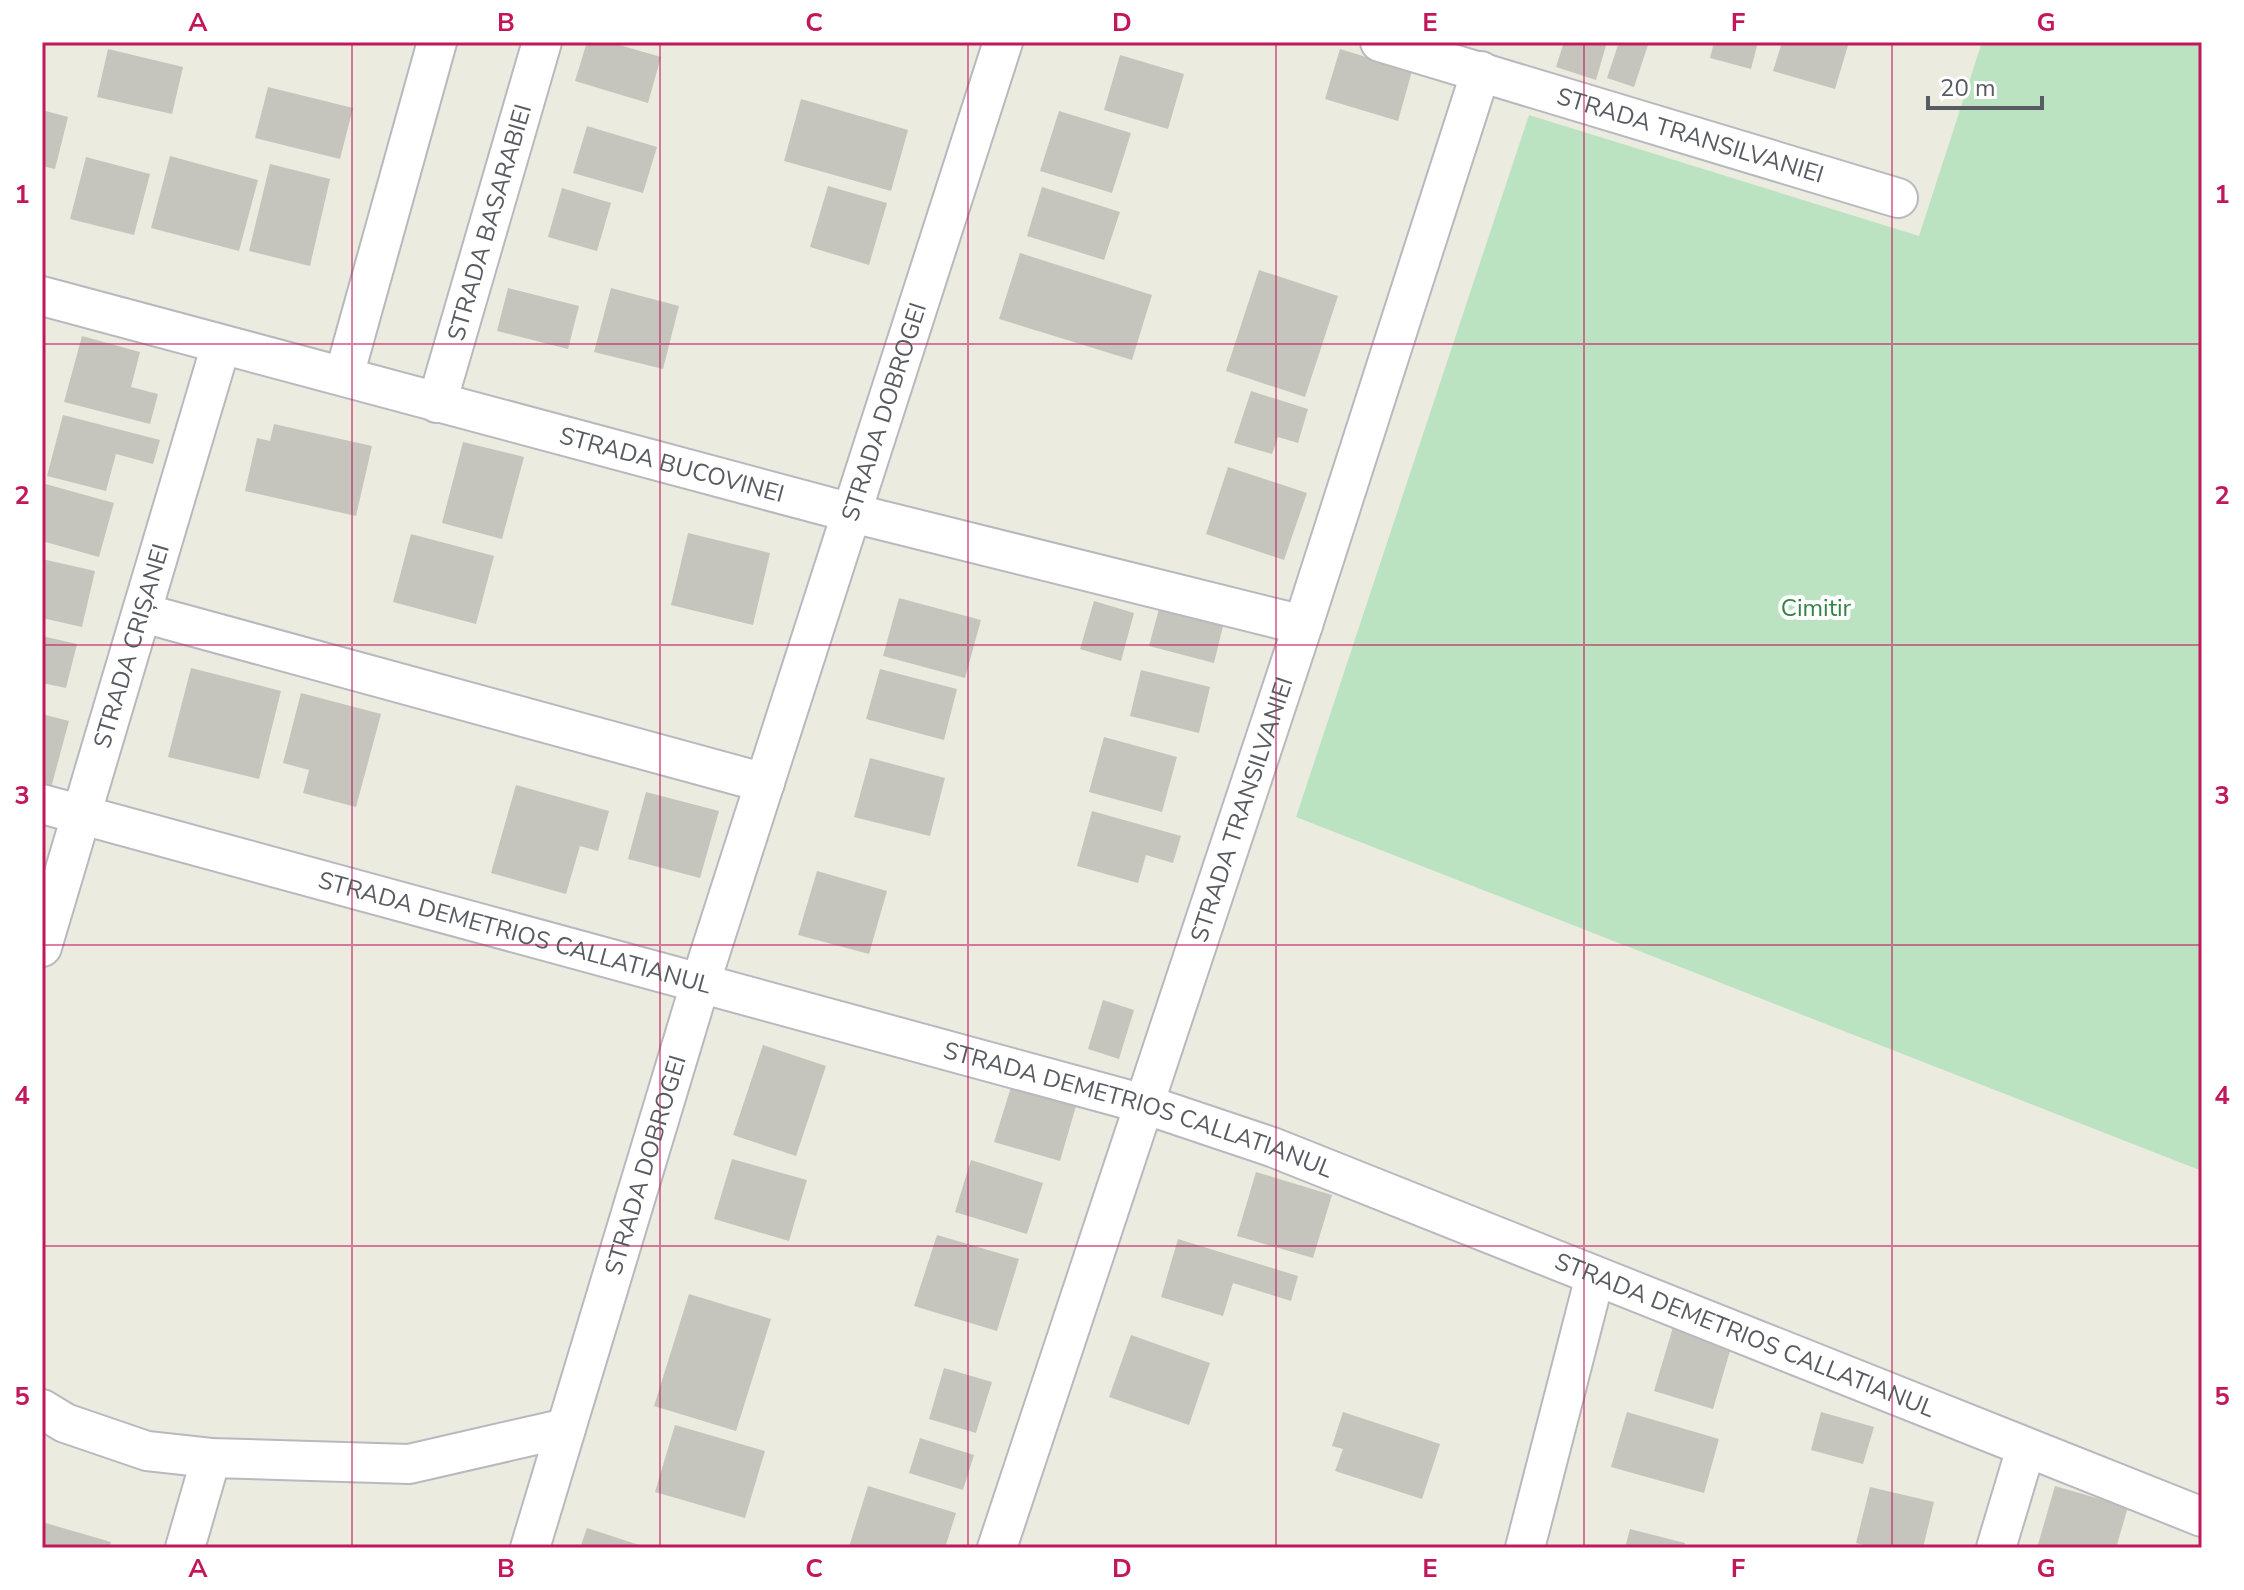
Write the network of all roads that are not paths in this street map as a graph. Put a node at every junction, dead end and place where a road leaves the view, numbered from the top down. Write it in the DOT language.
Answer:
graph roads {
  1 [pos="437,42"];
  2 [pos="542,42"];
  3 [pos="1003,42"];
  4 [pos="1380,42"];
  5 [pos="1481,71"];
  6 [pos="1898,198"];
  7 [pos="42,296"];
  8 [pos="221,345"];
  9 [pos="344,376"];
  10 [pos="437,403"];
  11 [pos="852,513"];
  12 [pos="143,613"];
  13 [pos="1303,625"];
  14 [pos="765,783"];
  15 [pos="42,804"];
  16 [pos="82,814"];
  17 [pos="42,947"];
  18 [pos="701,981"];
  19 [pos="1144,1104"];
  20 [pos="1595,1276"];
  21 [pos="42,1409"];
  22 [pos="566,1428"];
  23 [pos="2026,1448"];
  24 [pos="211,1458"];
  25 [pos="2202,1517"];
  26 [pos="185,1548"];
  27 [pos="530,1548"];
  28 [pos="997,1548"];
  29 [pos="1525,1548"];
  30 [pos="1996,1548"];
  1 -- 9 [label="street"];
  2 -- 10 [label="street, STRADA BASARABIEI"];
  3 -- 11 [label="street, STRADA DOBROGEI"];
  4 -- 5 [label="street, STRADA TRANSILVANIEI"];
  5 -- 6 [label="street, STRADA TRANSILVANIEI"];
  5 -- 13 [label="street, STRADA TRANSILVANIEI"];
  7 -- 8 [label="street, STRADA BUCOVINEI"];
  8 -- 9 [label="street, STRADA BUCOVINEI"];
  8 -- 12 [label="street, STRADA CRIȘANEI"];
  9 -- 10 [label="street, STRADA BUCOVINEI"];
  10 -- 11 [label="street, STRADA BUCOVINEI"];
  11 -- 13 [label="street, STRADA BUCOVINEI"];
  11 -- 14 [label="street, STRADA DOBROGEI"];
  12 -- 14 [label="street"];
  12 -- 16 [label="street, STRADA CRIȘANEI"];
  13 -- 19 [label="street, STRADA TRANSILVANIEI"];
  14 -- 18 [label="street, STRADA DOBROGEI"];
  15 -- 16 [label="street, STRADA DEMETRIOS CALLATIANUL"];
  16 -- 17 [label="street, STRADA CRIȘANEI"];
  16 -- 18 [label="street, STRADA DEMETRIOS CALLATIANUL"];
  18 -- 19 [label="street, STRADA DEMETRIOS CALLATIANUL"];
  18 -- 22 [label="street, STRADA DOBROGEI"];
  19 -- 20 [label="street, STRADA DEMETRIOS CALLATIANUL"];
  19 -- 28 [label="street, STRADA TRANSILVANIEI"];
  20 -- 23 [label="street, STRADA DEMETRIOS CALLATIANUL"];
  20 -- 29 [label="street"];
  21 -- 24 [label="street"];
  22 -- 24 [label="street"];
  22 -- 27 [label="street, STRADA DOBROGEI"];
  23 -- 25 [label="street, STRADA DEMETRIOS CALLATIANUL"];
  23 -- 30 [label="street"];
  24 -- 26 [label="street"];
}
